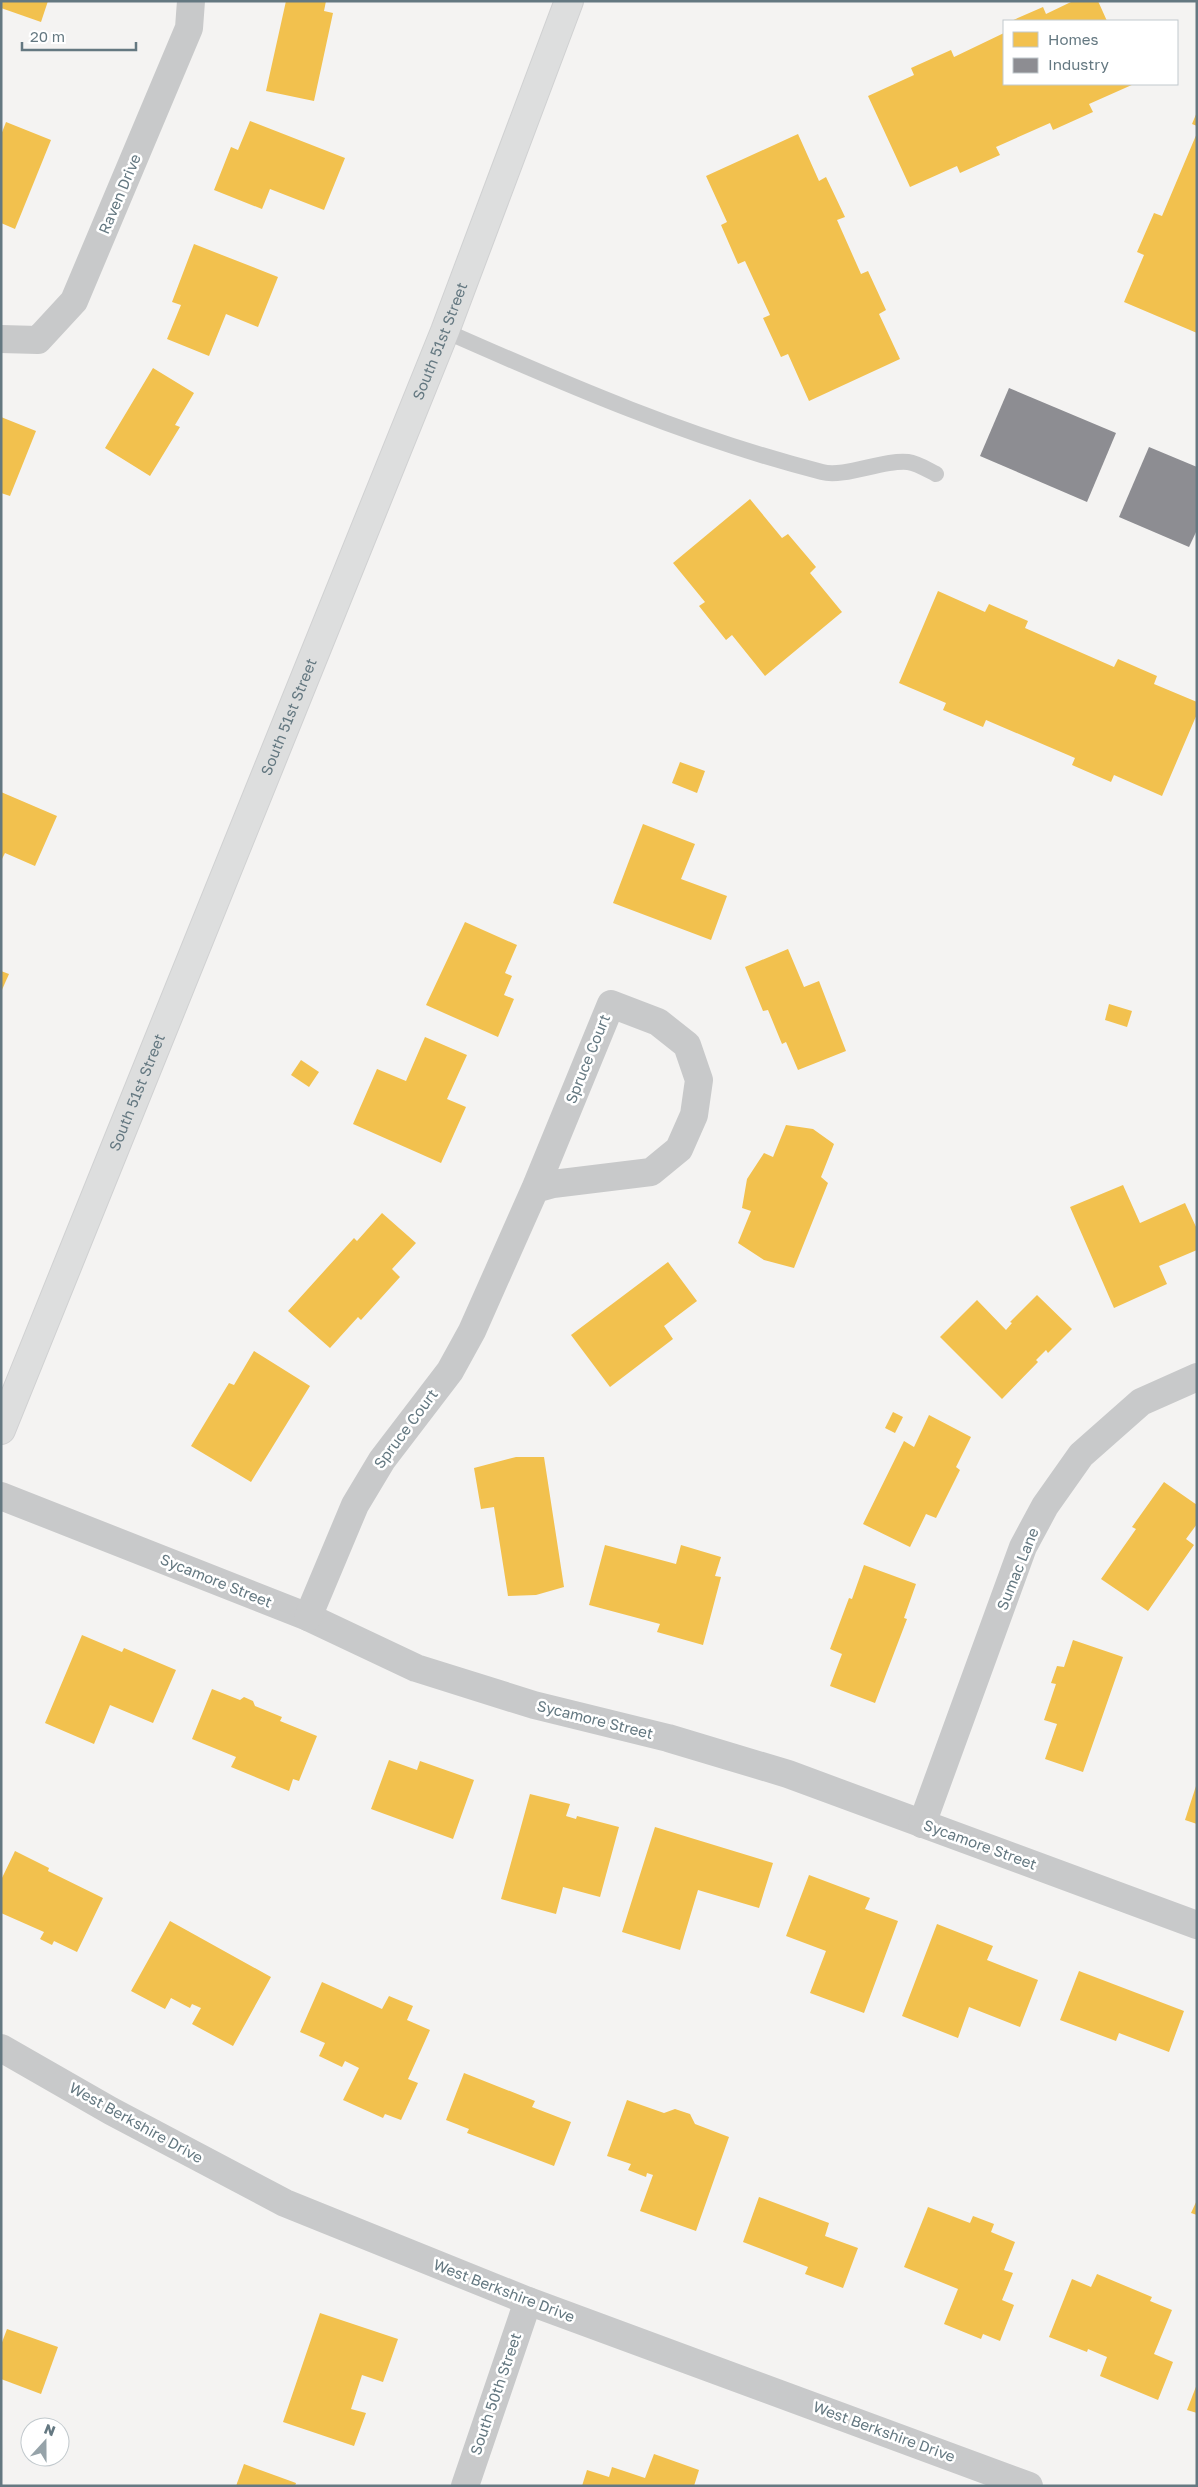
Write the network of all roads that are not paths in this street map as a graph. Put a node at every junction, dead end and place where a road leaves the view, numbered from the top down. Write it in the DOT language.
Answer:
graph roads {
  1 [pos="191,1"];
  2 [pos="569,1"];
  3 [pos="444,331"];
  4 [pos="1,340"];
  5 [pos="936,474"];
  6 [pos="535,1189"];
  7 [pos="1197,1377"];
  8 [pos="1,1430"];
  9 [pos="1,1496"];
  10 [pos="308,1617"];
  11 [pos="922,1824"];
  12 [pos="1197,1925"];
  13 [pos="1,2048"];
  14 [pos="528,2301"];
  15 [pos="465,2486"];
  16 [pos="1029,2486"];
  1 -- 4 [label="street, Raven Drive"];
  2 -- 3 [label="street, South 51st Street"];
  3 -- 5 [label="lane"];
  3 -- 8 [label="street, South 51st Street"];
  6 -- 6 [label="street, Spruce Court"];
  6 -- 10 [label="street, Spruce Court"];
  7 -- 11 [label="street, Sumac Lane"];
  9 -- 10 [label="street, Sycamore Street"];
  10 -- 11 [label="street, Sycamore Street"];
  11 -- 12 [label="street, Sycamore Street"];
  13 -- 14 [label="street, West Berkshire Drive"];
  14 -- 15 [label="street, South 50th Street"];
  14 -- 16 [label="street, West Berkshire Drive"];
}
